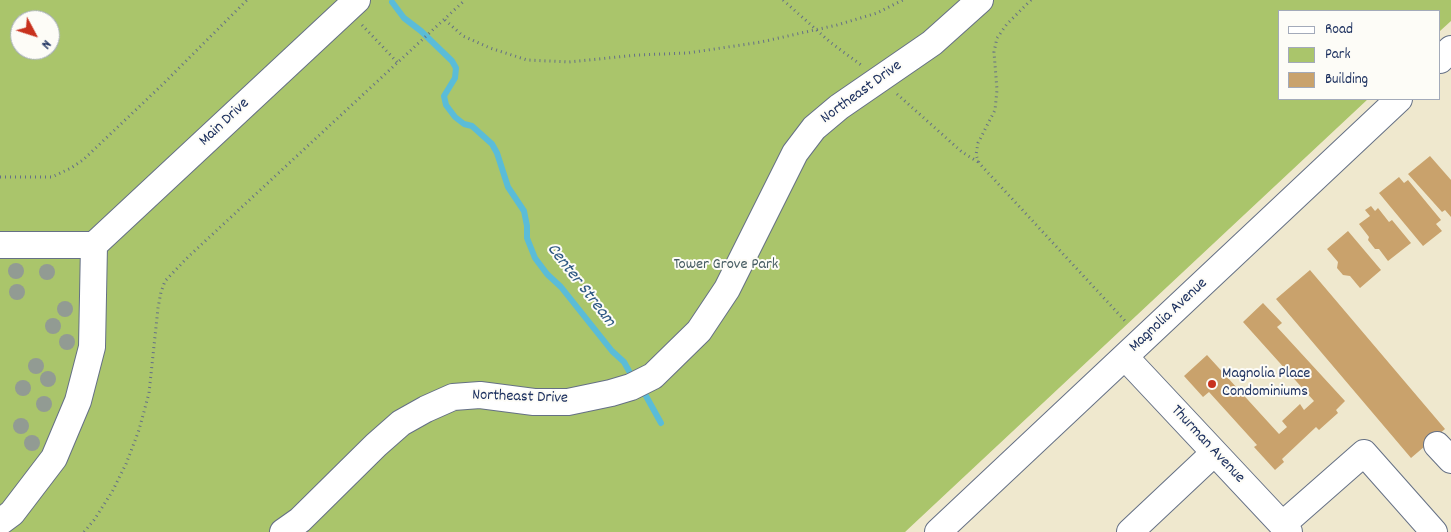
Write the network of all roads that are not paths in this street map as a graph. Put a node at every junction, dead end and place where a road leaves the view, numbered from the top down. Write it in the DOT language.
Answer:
graph roads {
  1 [pos="980,0"];
  2 [pos="351,5"];
  3 [pos="1451,49"];
  4 [pos="1441,59"];
  5 [pos="1398,100"];
  6 [pos="0,245"];
  7 [pos="94,245"];
  8 [pos="1125,357"];
  9 [pos="1214,453"];
  10 [pos="0,522"];
  11 [pos="1286,528"];
  12 [pos="283,532"];
  13 [pos="938,532"];
  14 [pos="1130,532"];
  15 [pos="1434,532"];
  1 -- 12 [label="street, Northeast Drive"];
  2 -- 7 [label="street, Main Drive"];
  3 -- 4 [label="street"];
  5 -- 8 [label="street, Magnolia Avenue"];
  6 -- 7 [label="street"];
  7 -- 10 [label="street"];
  8 -- 9 [label="street, Thurman Avenue"];
  8 -- 13 [label="street, Magnolia Avenue"];
  9 -- 11 [label="street, Thurman Avenue"];
  9 -- 14 [label="street"];
  11 -- 15 [label="street"];
}
